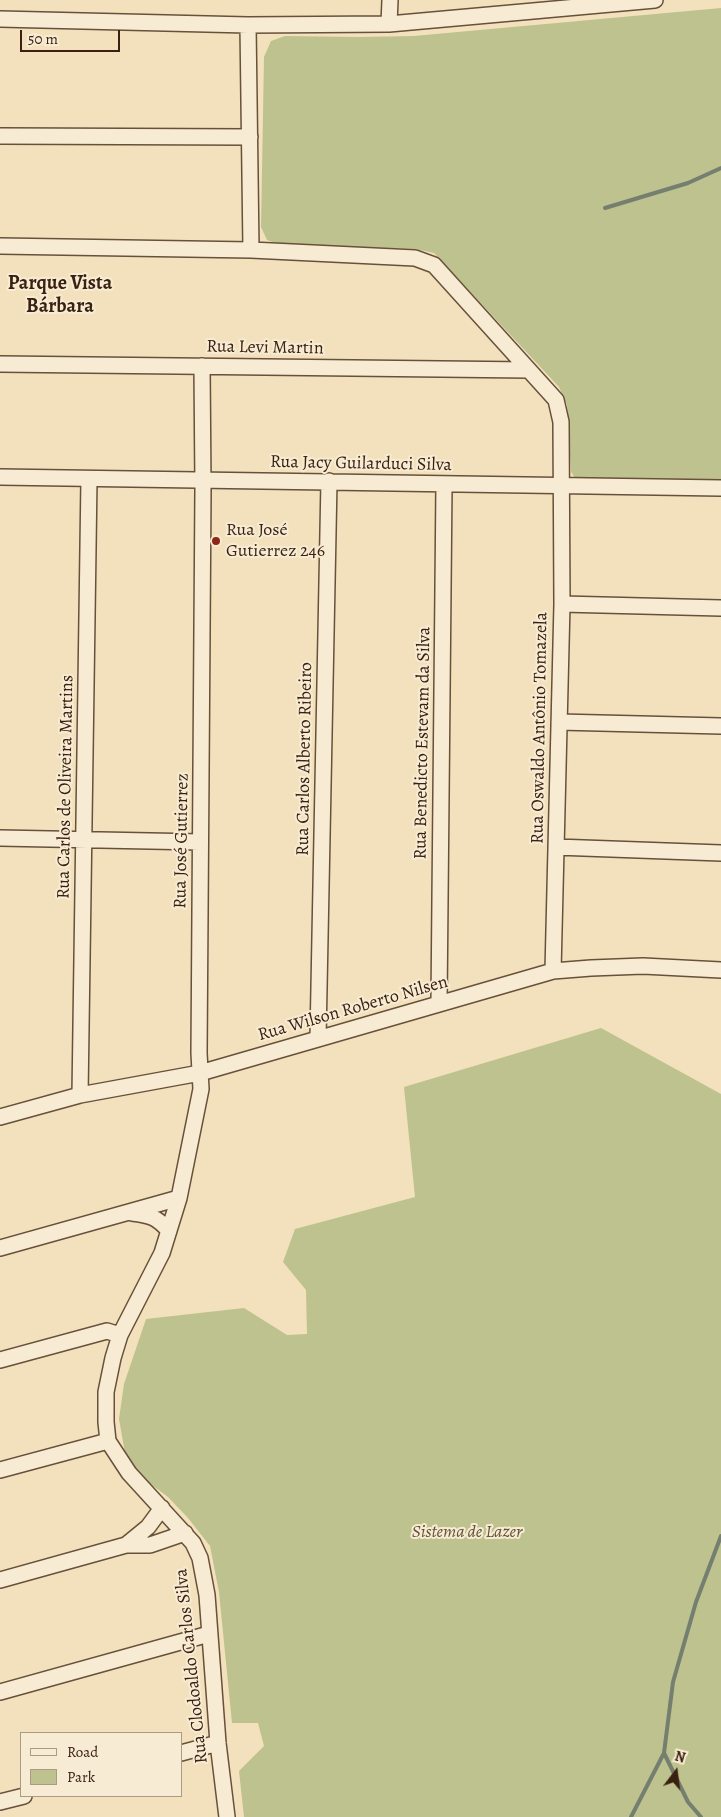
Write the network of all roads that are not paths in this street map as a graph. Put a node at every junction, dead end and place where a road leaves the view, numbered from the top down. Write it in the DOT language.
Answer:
graph roads {
  1 [pos="390,0"];
  2 [pos="655,0"];
  3 [pos="0,19"];
  4 [pos="389,24"];
  5 [pos="248,25"];
  6 [pos="0,136"];
  7 [pos="250,137"];
  8 [pos="0,246"];
  9 [pos="252,250"];
  10 [pos="0,364"];
  11 [pos="202,366"];
  12 [pos="529,370"];
  13 [pos="0,477"];
  14 [pos="89,479"];
  15 [pos="329,481"];
  16 [pos="204,482"];
  17 [pos="444,484"];
  18 [pos="561,485"];
  19 [pos="721,488"];
  20 [pos="562,604"];
  21 [pos="721,608"];
  22 [pos="559,722"];
  23 [pos="721,726"];
  24 [pos="0,838"];
  25 [pos="84,840"];
  26 [pos="200,842"];
  27 [pos="556,848"];
  28 [pos="721,853"];
  29 [pos="721,970"];
  30 [pos="553,971"];
  31 [pos="439,1003"];
  32 [pos="318,1038"];
  33 [pos="200,1073"];
  34 [pos="80,1095"];
  35 [pos="0,1118"];
  36 [pos="179,1198"];
  37 [pos="128,1212"];
  38 [pos="169,1232"];
  39 [pos="0,1248"];
  40 [pos="120,1335"];
  41 [pos="0,1360"];
  42 [pos="108,1441"];
  43 [pos="0,1470"];
  44 [pos="162,1508"];
  45 [pos="185,1533"];
  46 [pos="126,1545"];
  47 [pos="0,1580"];
  48 [pos="209,1634"];
  49 [pos="0,1692"];
  50 [pos="218,1743"];
  51 [pos="182,1753"];
  52 [pos="20,1797"];
  53 [pos="0,1802"];
  54 [pos="227,1817"];
  1 -- 4 [label="street"];
  2 -- 4 [label="street"];
  3 -- 5 [label="street"];
  4 -- 5 [label="street"];
  5 -- 7 [label="street"];
  6 -- 7 [label="street"];
  7 -- 9 [label="street"];
  8 -- 9 [label="street, Rua Oswaldo Antônio Tomazela"];
  9 -- 12 [label="street, Rua Oswaldo Antônio Tomazela"];
  10 -- 11 [label="street, Rua Levi Martin"];
  11 -- 12 [label="street, Rua Levi Martin"];
  11 -- 16 [label="street, Rua José Gutierrez"];
  12 -- 18 [label="street, Rua Oswaldo Antônio Tomazela"];
  13 -- 14 [label="street, Rua Jacy Guilarduci Silva"];
  14 -- 16 [label="street, Rua Jacy Guilarduci Silva"];
  14 -- 25 [label="street, Rua Carlos de Oliveira Martins"];
  15 -- 16 [label="street, Rua Jacy Guilarduci Silva"];
  15 -- 17 [label="street, Rua Jacy Guilarduci Silva"];
  15 -- 32 [label="street, Rua Carlos Alberto Ribeiro"];
  16 -- 26 [label="street, Rua José Gutierrez"];
  17 -- 18 [label="street, Rua Jacy Guilarduci Silva"];
  17 -- 31 [label="street, Rua Benedicto Estevam da Silva"];
  18 -- 19 [label="street, Rua Jacy Guilarduci Silva"];
  18 -- 20 [label="street, Rua Oswaldo Antônio Tomazela"];
  20 -- 21 [label="street"];
  20 -- 22 [label="street, Rua Oswaldo Antônio Tomazela"];
  22 -- 23 [label="street"];
  22 -- 27 [label="street, Rua Oswaldo Antônio Tomazela"];
  24 -- 25 [label="street"];
  25 -- 26 [label="street"];
  25 -- 34 [label="street, Rua Carlos de Oliveira Martins"];
  26 -- 33 [label="street, Rua José Gutierrez"];
  27 -- 28 [label="street"];
  27 -- 30 [label="street, Rua Oswaldo Antônio Tomazela"];
  29 -- 30 [label="street, Rua Wilson Roberto Nilsen"];
  30 -- 31 [label="street, Rua Wilson Roberto Nilsen"];
  31 -- 32 [label="street, Rua Wilson Roberto Nilsen"];
  32 -- 33 [label="street, Rua Wilson Roberto Nilsen"];
  33 -- 34 [label="street, Rua Wilson Roberto Nilsen"];
  33 -- 36 [label="street, Rua José Gutierrez"];
  34 -- 35 [label="street, Rua Wilson Roberto Nilsen"];
  36 -- 37 [label="street"];
  36 -- 38 [label="street, Rua Clodoaldo Carlos Silva"];
  37 -- 38 [label="street"];
  37 -- 39 [label="street"];
  38 -- 40 [label="street, Rua Clodoaldo Carlos Silva"];
  40 -- 41 [label="street"];
  40 -- 42 [label="street, Rua Clodoaldo Carlos Silva"];
  42 -- 43 [label="street"];
  42 -- 44 [label="street, Rua Clodoaldo Carlos Silva"];
  44 -- 45 [label="street, Rua Clodoaldo Carlos Silva"];
  44 -- 46 [label="street"];
  45 -- 46 [label="street"];
  45 -- 48 [label="street, Rua Clodoaldo Carlos Silva"];
  46 -- 47 [label="street"];
  48 -- 49 [label="street"];
  48 -- 50 [label="street, Rua Clodoaldo Carlos Silva"];
  50 -- 51 [label="street"];
  50 -- 54 [label="street, Rua Clodoaldo Carlos Silva"];
  52 -- 53 [label="street"];
}
